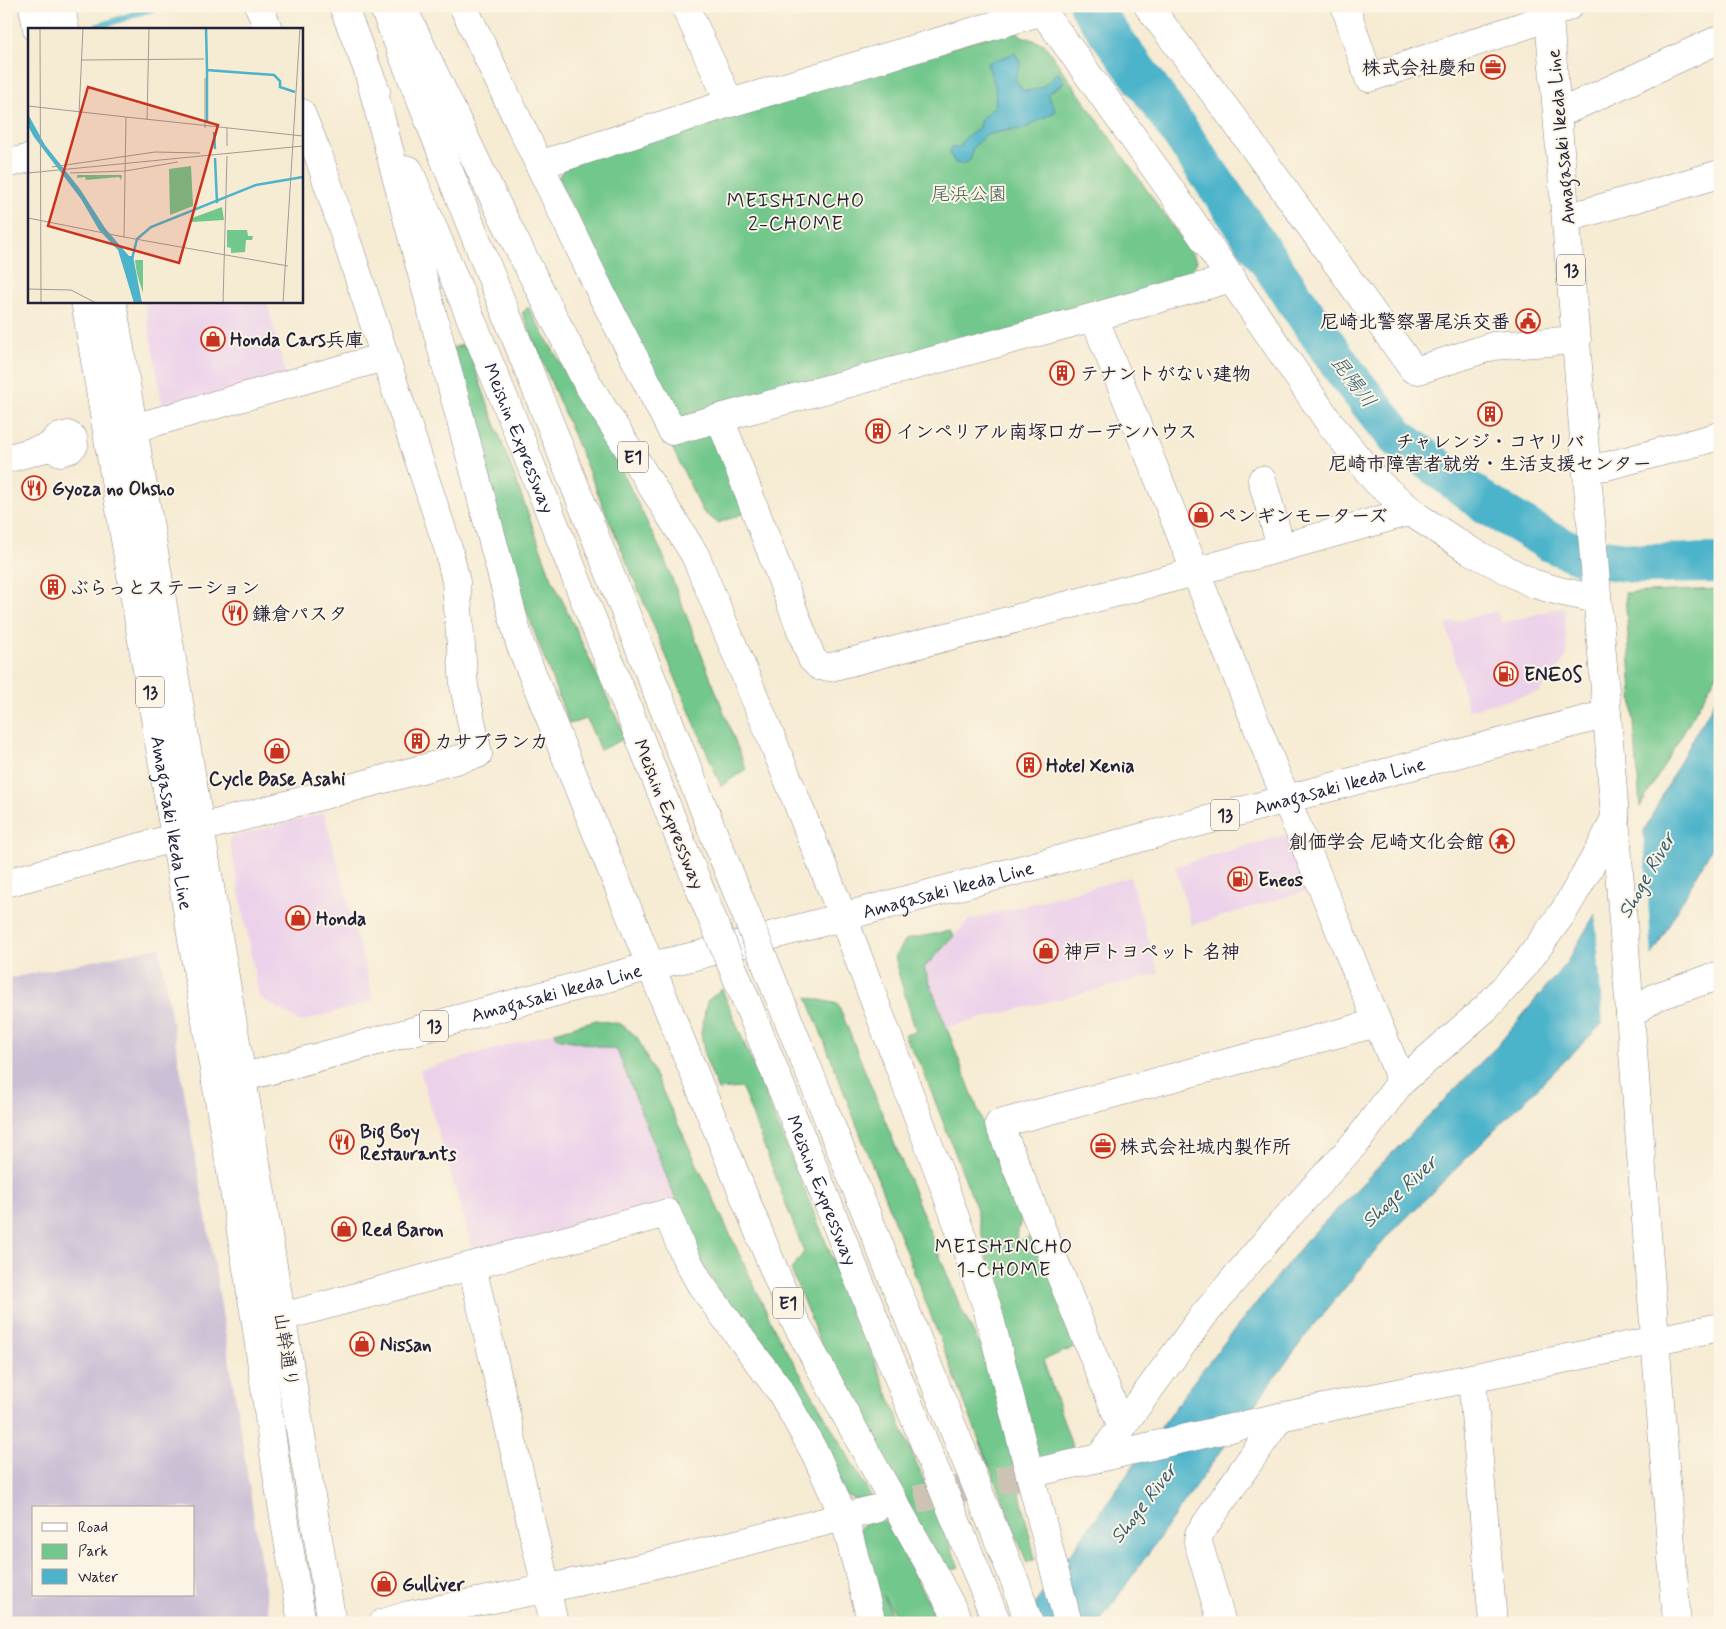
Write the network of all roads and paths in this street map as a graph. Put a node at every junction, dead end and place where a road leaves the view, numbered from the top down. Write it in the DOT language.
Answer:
graph roads {
  1 [pos="33,6"];
  2 [pos="61,6"];
  3 [pos="259,6"];
  4 [pos="343,6"];
  5 [pos="383,6"];
  6 [pos="402,6"];
  7 [pos="462,6"];
  8 [pos="685,6"];
  9 [pos="1148,6"];
  10 [pos="1345,6"];
  11 [pos="1041,9"];
  12 [pos="1556,9"];
  13 [pos="37,28"];
  14 [pos="65,28"];
  15 [pos="268,28"];
  16 [pos="1720,39"];
  17 [pos="369,74"];
  18 [pos="730,103"];
  19 [pos="1558,114"];
  20 [pos="302,115"];
  21 [pos="28,158"];
  22 [pos="6,164"];
  23 [pos="539,165"];
  24 [pos="1718,180"];
  25 [pos="1567,218"];
  26 [pos="1232,278"];
  27 [pos="85,302"];
  28 [pos="112,302"];
  29 [pos="1094,317"];
  30 [pos="1577,340"];
  31 [pos="384,357"];
  32 [pos="720,418"];
  33 [pos="134,428"];
  34 [pos="1720,436"];
  35 [pos="49,447"];
  36 [pos="6,459"];
  37 [pos="1587,468"];
  38 [pos="1262,480"];
  39 [pos="1412,512"];
  40 [pos="1281,547"];
  41 [pos="1195,571"];
  42 [pos="1597,592"];
  43 [pos="1607,714"];
  44 [pos="1286,799"];
  45 [pos="1615,818"];
  46 [pos="200,828"];
  47 [pos="174,838"];
  48 [pos="6,883"];
  49 [pos="843,917"];
  50 [pos="651,966"];
  51 [pos="1720,975"];
  52 [pos="1630,1011"];
  53 [pos="1377,1023"];
  54 [pos="229,1080"];
  55 [pos="1400,1083"];
  56 [pos="472,1266"];
  57 [pos="282,1317"];
  58 [pos="1720,1327"];
  59 [pos="1654,1341"];
  60 [pos="1472,1378"];
  61 [pos="1272,1419"];
  62 [pos="1126,1439"];
  63 [pos="1041,1471"];
  64 [pos="875,1509"];
  65 [pos="844,1517"];
  66 [pos="545,1589"];
  67 [pos="468,1614"];
  68 [pos="302,1623"];
  69 [pos="332,1623"];
  70 [pos="382,1623"];
  71 [pos="554,1623"];
  72 [pos="872,1623"];
  73 [pos="960,1623"];
  74 [pos="997,1623"];
  75 [pos="1029,1623"];
  76 [pos="1068,1623"];
  77 [pos="1222,1623"];
  78 [pos="1493,1623"];
  79 [pos="1677,1623"];
  1 -- 13 [label="main road"];
  2 -- 14 [label="main road"];
  3 -- 15 [label="main road"];
  4 -- 17 [label="main road, Meishin Expressway / E1"];
  5 -- 75 [label="main road, Meishin Expressway, bridge"];
  6 -- 49 [label="main road, E1"];
  7 -- 23 [label="main road"];
  8 -- 18 [label="main road"];
  9 -- 30 [label="main road"];
  10 -- 12 [label="main road"];
  11 -- 18 [label="main road"];
  11 -- 26 [label="main road"];
  12 -- 19 [label="main road, Amagasaki Ikeda Line / 13"];
  16 -- 19 [label="main road"];
  17 -- 50 [label="main road, E1"];
  17 -- 74 [label="main road, Meishin Expressway / E1, bridge"];
  18 -- 23 [label="main road"];
  19 -- 25 [label="main road, Amagasaki Ikeda Line / 13"];
  20 -- 31 [label="main road"];
  21 -- 22 [label="main road"];
  23 -- 32 [label="main road"];
  24 -- 25 [label="main road"];
  25 -- 30 [label="main road, Amagasaki Ikeda Line / 13"];
  26 -- 29 [label="main road"];
  26 -- 39 [label="main road"];
  27 -- 47 [label="main road, Amagasaki Ikeda Line / 13"];
  28 -- 33 [label="main road, Amagasaki Ikeda Line / 13"];
  29 -- 32 [label="main road"];
  29 -- 41 [label="main road"];
  30 -- 37 [label="main road, Amagasaki Ikeda Line / 13"];
  31 -- 33 [label="main road"];
  31 -- 46 [label="main road"];
  32 -- 41 [label="main road"];
  33 -- 46 [label="main road, Amagasaki Ikeda Line / 13"];
  34 -- 37 [label="main road"];
  35 -- 36 [label="main road"];
  37 -- 42 [label="main road, Amagasaki Ikeda Line / 13"];
  38 -- 40 [label="main road"];
  39 -- 40 [label="main road"];
  39 -- 42 [label="main road"];
  40 -- 41 [label="main road"];
  41 -- 44 [label="main road"];
  42 -- 43 [label="main road, Amagasaki Ikeda Line / 13"];
  43 -- 44 [label="main road, Amagasaki Ikeda Line / 13"];
  43 -- 45 [label="main road"];
  44 -- 49 [label="main road, Amagasaki Ikeda Line / 13"];
  44 -- 53 [label="main road"];
  45 -- 52 [label="main road"];
  45 -- 55 [label="main road"];
  46 -- 54 [label="main road, Amagasaki Ikeda Line / 13"];
  47 -- 48 [label="main road"];
  47 -- 54 [label="main road, Amagasaki Ikeda Line / 13"];
  49 -- 50 [label="main road, Amagasaki Ikeda Line / 13"];
  49 -- 76 [label="main road, E1"];
  50 -- 54 [label="main road, Amagasaki Ikeda Line / 13"];
  50 -- 73 [label="main road, E1"];
  51 -- 52 [label="main road"];
  52 -- 59 [label="main road"];
  53 -- 55 [label="main road"];
  53 -- 62 [label="main road"];
  54 -- 57 [label="main road, 山幹通り"];
  54 -- 68 [label="main road, 山幹通り"];
  55 -- 62 [label="main road"];
  56 -- 57 [label="main road"];
  56 -- 65 [label="main road"];
  56 -- 66 [label="main road"];
  57 -- 69 [label="main road, 山幹通り"];
  58 -- 59 [label="main road"];
  59 -- 60 [label="main road"];
  59 -- 79 [label="main road"];
  60 -- 61 [label="main road"];
  60 -- 78 [label="main road"];
  61 -- 62 [label="main road"];
  61 -- 77 [label="main road"];
  62 -- 63 [label="main road"];
  64 -- 65 [label="main road"];
  65 -- 66 [label="main road"];
  65 -- 72 [label="main road"];
  66 -- 67 [label="main road"];
  66 -- 71 [label="main road"];
  67 -- 70 [label="main road"];
}
